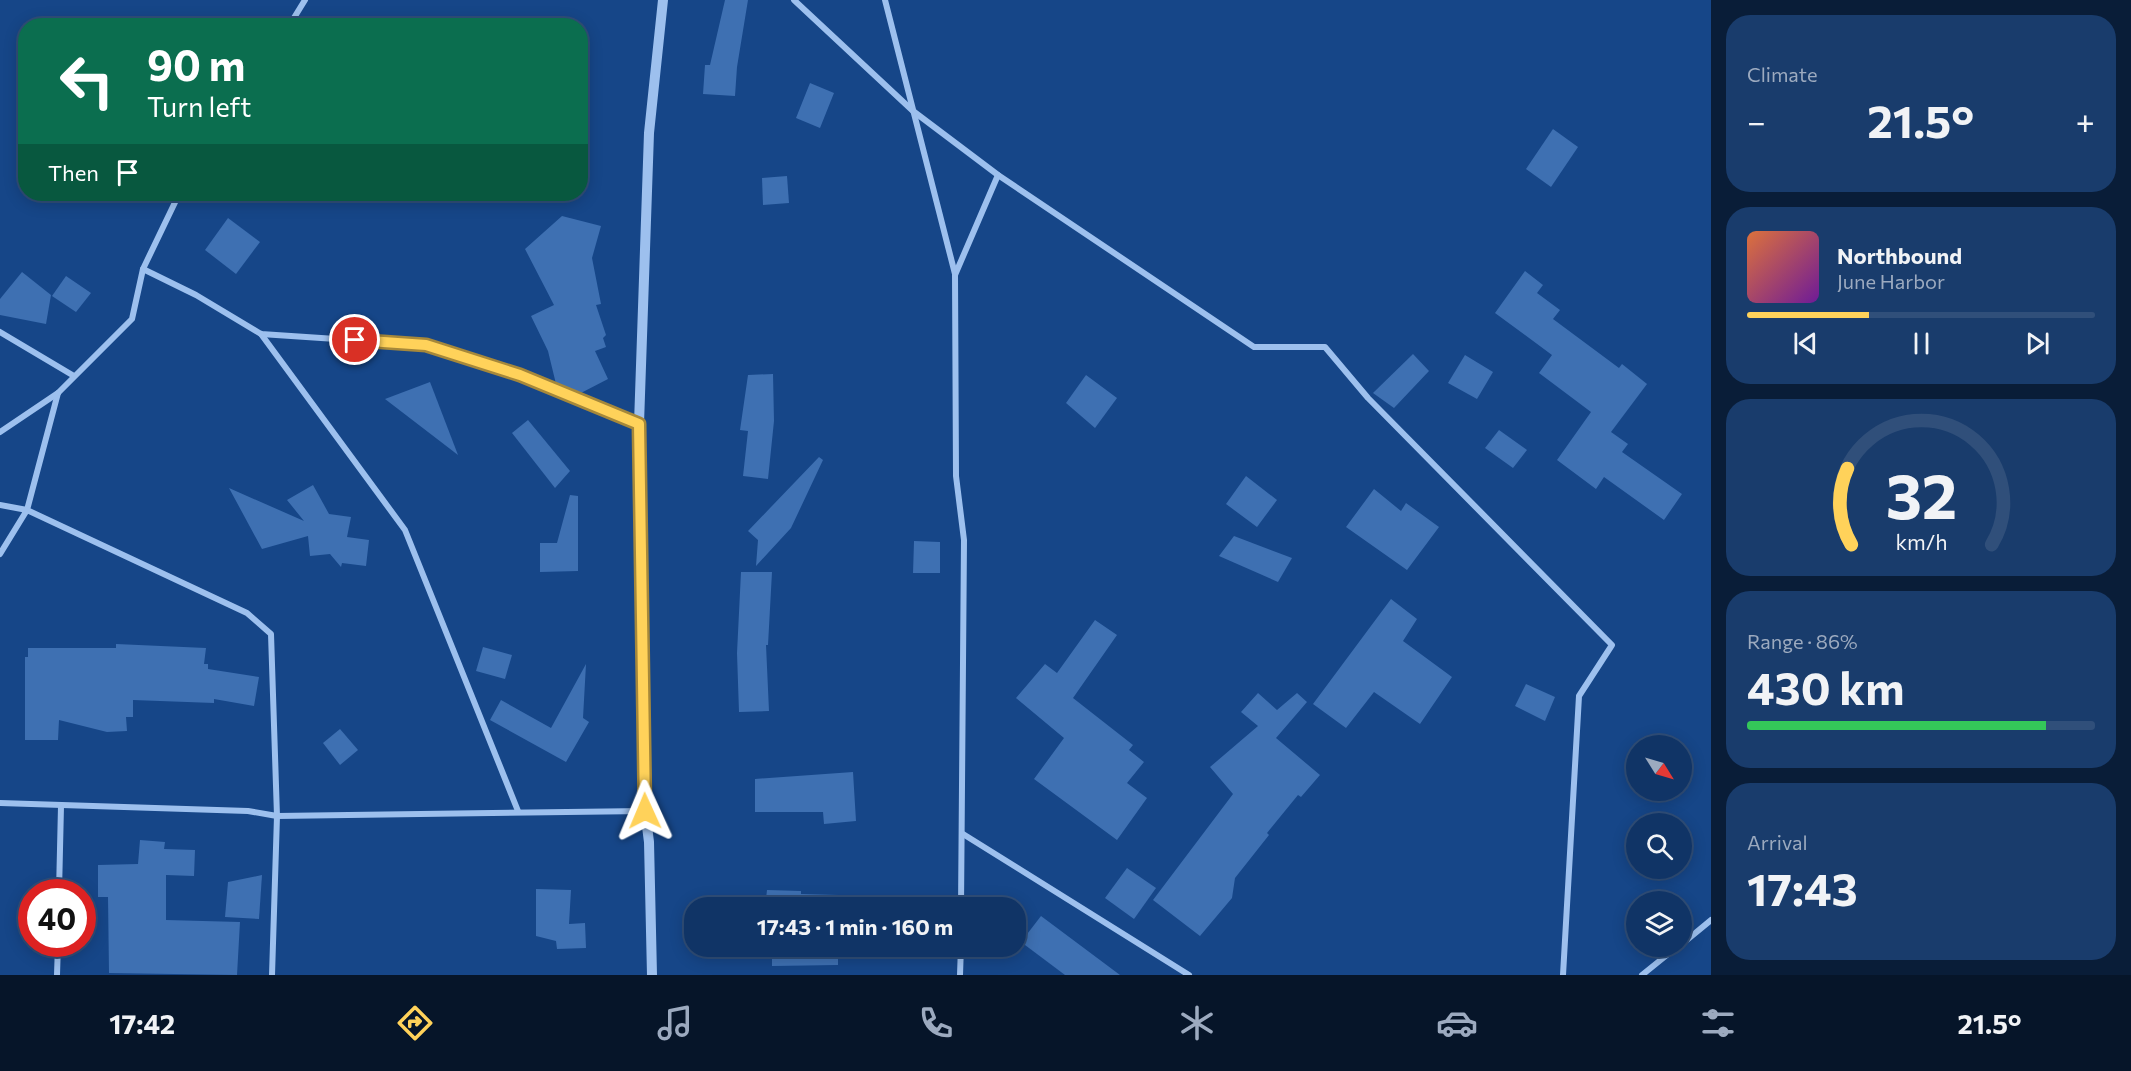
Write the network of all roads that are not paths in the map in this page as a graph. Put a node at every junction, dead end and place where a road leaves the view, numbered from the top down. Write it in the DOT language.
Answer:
graph roads {
  1 [pos="305,0"];
  2 [pos="663,0"];
  3 [pos="794,0"];
  4 [pos="885,0"];
  5 [pos="294,18"];
  6 [pos="913,111"];
  7 [pos="998,175"];
  8 [pos="176,201"];
  9 [pos="143,269"];
  10 [pos="955,275"];
  11 [pos="0,332"];
  12 [pos="261,334"];
  13 [pos="74,375"];
  14 [pos="58,393"];
  15 [pos="639,424"];
  16 [pos="0,432"];
  17 [pos="0,505"];
  18 [pos="27,510"];
  19 [pos="0,554"];
  20 [pos="0,803"];
  21 [pos="61,806"];
  22 [pos="518,811"];
  23 [pos="645,811"];
  24 [pos="277,816"];
  25 [pos="963,834"];
  26 [pos="59,879"];
  27 [pos="962,897"];
  28 [pos="1711,920"];
  29 [pos="1692,936"];
  30 [pos="58,957"];
  31 [pos="961,957"];
  32 [pos="1664,957"];
  33 [pos="57,975"];
  34 [pos="272,975"];
  35 [pos="652,975"];
  36 [pos="960,975"];
  37 [pos="1189,975"];
  38 [pos="1563,975"];
  39 [pos="1642,975"];
  1 -- 5 [label="street"];
  2 -- 15 [label="street"];
  3 -- 6 [label="street"];
  4 -- 6 [label="street"];
  6 -- 7 [label="street"];
  6 -- 10 [label="street"];
  7 -- 10 [label="street"];
  7 -- 38 [label="street"];
  8 -- 9 [label="street"];
  9 -- 12 [label="street"];
  9 -- 13 [label="street"];
  10 -- 25 [label="street"];
  11 -- 13 [label="street"];
  12 -- 15 [label="street"];
  12 -- 22 [label="street"];
  13 -- 14 [label="street"];
  14 -- 16 [label="street"];
  14 -- 18 [label="street"];
  15 -- 23 [label="street"];
  17 -- 18 [label="street"];
  18 -- 19 [label="street"];
  18 -- 24 [label="street"];
  20 -- 21 [label="street"];
  21 -- 24 [label="street"];
  21 -- 26 [label="street"];
  22 -- 23 [label="street"];
  22 -- 24 [label="street"];
  23 -- 35 [label="street"];
  24 -- 34 [label="street"];
  25 -- 27 [label="street"];
  25 -- 37 [label="street"];
  28 -- 29 [label="street"];
  30 -- 33 [label="street"];
  31 -- 36 [label="street"];
  32 -- 39 [label="street"];
}
